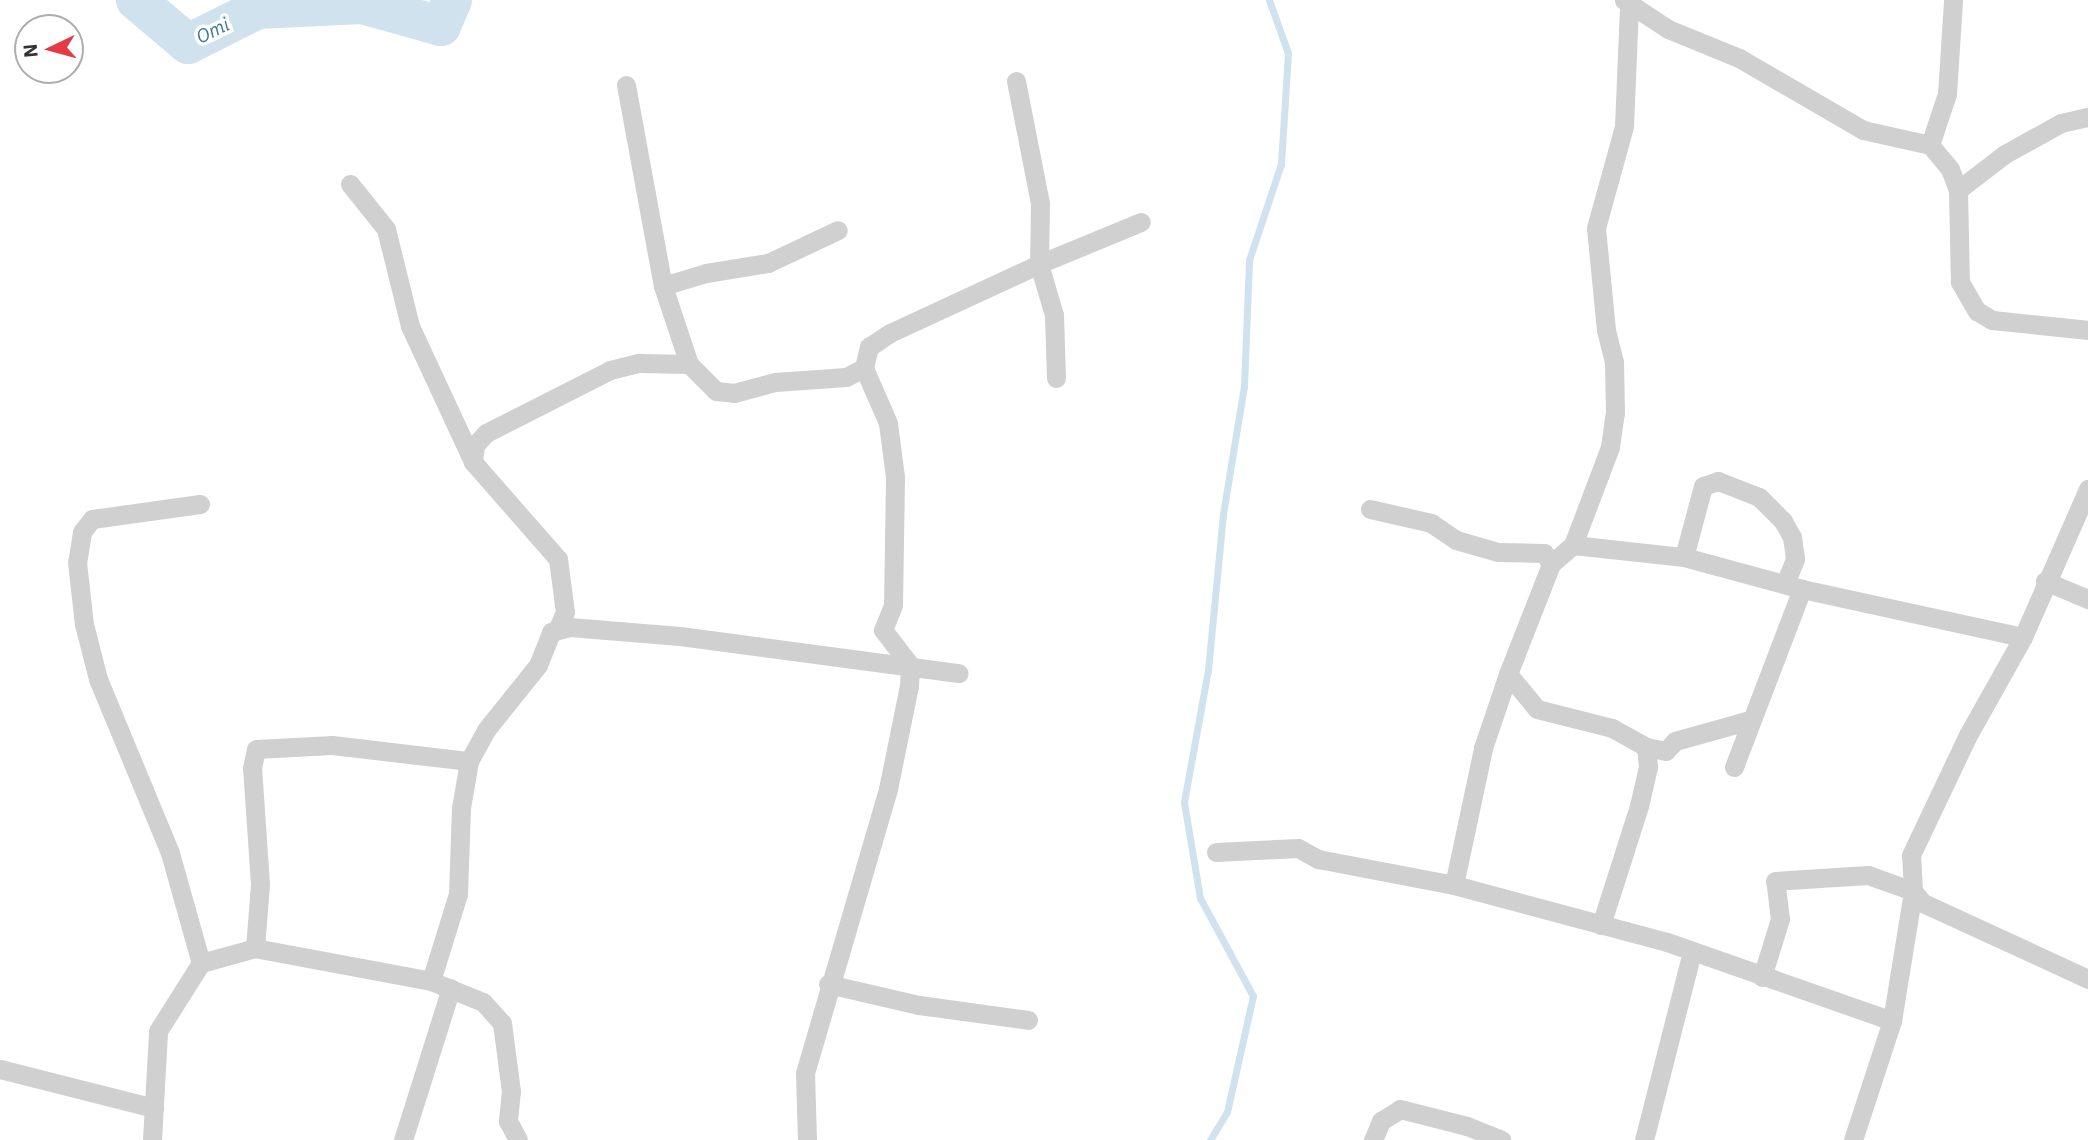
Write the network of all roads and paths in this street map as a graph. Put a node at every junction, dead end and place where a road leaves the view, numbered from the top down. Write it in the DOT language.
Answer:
graph roads {
  1 [pos="1953,0"];
  2 [pos="1626,3"];
  3 [pos="1016,81"];
  4 [pos="626,85"];
  5 [pos="2088,117"];
  6 [pos="1930,145"];
  7 [pos="350,184"];
  8 [pos="1958,190"];
  9 [pos="1142,222"];
  10 [pos="838,230"];
  11 [pos="1039,264"];
  12 [pos="663,286"];
  13 [pos="2088,330"];
  14 [pos="689,364"];
  15 [pos="864,368"];
  16 [pos="1056,379"];
  17 [pos="474,462"];
  18 [pos="2088,489"];
  19 [pos="200,504"];
  20 [pos="1370,509"];
  21 [pos="1573,545"];
  22 [pos="1684,557"];
  23 [pos="1551,564"];
  24 [pos="2045,581"];
  25 [pos="1793,586"];
  26 [pos="2088,599"];
  27 [pos="558,628"];
  28 [pos="2023,637"];
  29 [pos="910,665"];
  30 [pos="959,673"];
  31 [pos="1508,674"];
  32 [pos="1750,720"];
  33 [pos="1646,747"];
  34 [pos="469,761"];
  35 [pos="1734,767"];
  36 [pos="1216,852"];
  37 [pos="1454,885"];
  38 [pos="1913,891"];
  39 [pos="1601,925"];
  40 [pos="255,948"];
  41 [pos="1692,951"];
  42 [pos="201,963"];
  43 [pos="1762,977"];
  44 [pos="2088,979"];
  45 [pos="431,981"];
  46 [pos="828,984"];
  47 [pos="451,988"];
  48 [pos="1028,1020"];
  49 [pos="1892,1021"];
  50 [pos="0,1069"];
  51 [pos="154,1108"];
  52 [pos="152,1140"];
  53 [pos="403,1140"];
  54 [pos="518,1140"];
  55 [pos="807,1140"];
  56 [pos="1373,1140"];
  57 [pos="1501,1140"];
  58 [pos="1644,1140"];
  59 [pos="1853,1140"];
  1 -- 6 [label="street"];
  2 -- 6 [label="street"];
  2 -- 21 [label="street"];
  3 -- 11 [label="street"];
  4 -- 12 [label="street"];
  5 -- 8 [label="street"];
  6 -- 8 [label="street"];
  7 -- 17 [label="street"];
  8 -- 13 [label="street"];
  9 -- 11 [label="street"];
  10 -- 12 [label="street"];
  11 -- 15 [label="street"];
  11 -- 16 [label="street"];
  12 -- 14 [label="street"];
  14 -- 15 [label="street"];
  14 -- 17 [label="street"];
  15 -- 29 [label="street"];
  17 -- 27 [label="street"];
  18 -- 24 [label="street"];
  19 -- 42 [label="street"];
  20 -- 23 [label="street"];
  21 -- 22 [label="street"];
  21 -- 23 [label="street"];
  22 -- 25 [label="street"];
  22 -- 25 [label="street"];
  23 -- 31 [label="street"];
  24 -- 26 [label="street"];
  24 -- 28 [label="street"];
  25 -- 28 [label="street"];
  25 -- 32 [label="street"];
  27 -- 29 [label="street"];
  27 -- 34 [label="street"];
  28 -- 38 [label="street"];
  29 -- 30 [label="street"];
  29 -- 46 [label="street"];
  31 -- 33 [label="street"];
  31 -- 37 [label="street"];
  32 -- 33 [label="street"];
  32 -- 35 [label="street"];
  33 -- 39 [label="street"];
  34 -- 40 [label="street"];
  34 -- 45 [label="street"];
  36 -- 37 [label="street"];
  37 -- 39 [label="street"];
  38 -- 43 [label="street"];
  38 -- 44 [label="street"];
  38 -- 49 [label="street"];
  39 -- 41 [label="street"];
  40 -- 42 [label="street"];
  40 -- 45 [label="street"];
  41 -- 43 [label="street"];
  41 -- 58 [label="street"];
  42 -- 51 [label="street"];
  43 -- 49 [label="street"];
  45 -- 47 [label="street"];
  46 -- 48 [label="street"];
  46 -- 55 [label="street"];
  47 -- 53 [label="street"];
  47 -- 54 [label="street"];
  49 -- 59 [label="street"];
  50 -- 51 [label="street"];
  51 -- 52 [label="street"];
  56 -- 57 [label="street"];
}
